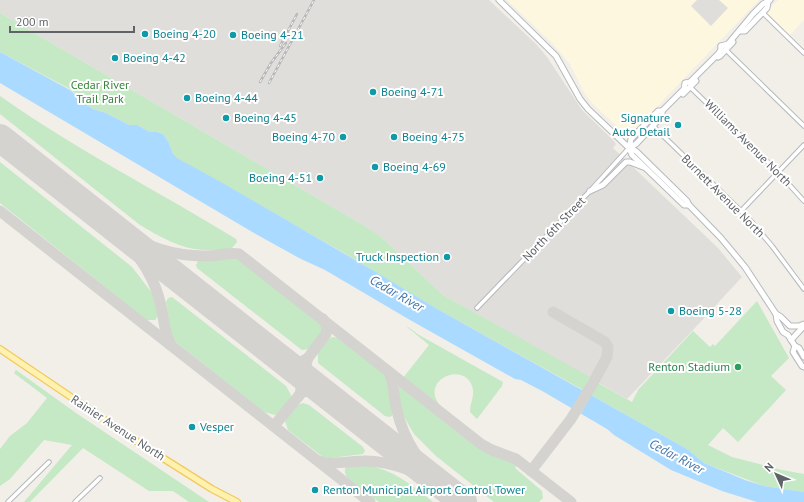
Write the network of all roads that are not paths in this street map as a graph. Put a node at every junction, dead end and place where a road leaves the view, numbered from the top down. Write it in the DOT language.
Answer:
graph roads {
  1 [pos="499,0"];
  2 [pos="769,1"];
  3 [pos="763,13"];
  4 [pos="740,31"];
  5 [pos="736,35"];
  6 [pos="726,50"];
  7 [pos="804,52"];
  8 [pos="715,57"];
  9 [pos="701,72"];
  10 [pos="690,87"];
  11 [pos="678,96"];
  12 [pos="662,111"];
  13 [pos="653,126"];
  14 [pos="804,126"];
  15 [pos="804,145"];
  16 [pos="629,148"];
  17 [pos="646,168"];
  18 [pos="778,172"];
  19 [pos="590,191"];
  20 [pos="804,201"];
  21 [pos="689,205"];
  22 [pos="741,211"];
  23 [pos="804,289"];
  24 [pos="477,308"];
  25 [pos="776,314"];
  26 [pos="781,317"];
  27 [pos="804,325"];
  28 [pos="788,335"];
  29 [pos="791,340"];
  30 [pos="795,346"];
  31 [pos="1,350"];
  32 [pos="804,358"];
  33 [pos="804,367"];
  34 [pos="49,462"];
  35 [pos="100,478"];
  36 [pos="8,502"];
  37 [pos="75,502"];
  38 [pos="237,502"];
  1 -- 16 [label="main road"];
  2 -- 3 [label="main road, North 6th Street"];
  2 -- 4 [label="main road, North 6th Street"];
  3 -- 4 [label="main road, North 6th Street"];
  3 -- 7 [label="street"];
  4 -- 5 [label="main road, North 6th Street"];
  5 -- 6 [label="main road, North 6th Street"];
  5 -- 8 [label="main road, North 6th Street"];
  6 -- 8 [label="main road, North 6th Street"];
  6 -- 14 [label="street"];
  8 -- 9 [label="main road, North 6th Street"];
  9 -- 10 [label="main road, North 6th Street"];
  9 -- 11 [label="main road, North 6th Street"];
  10 -- 11 [label="main road, North 6th Street"];
  10 -- 18 [label="street, Williams Avenue North"];
  11 -- 12 [label="main road, North 6th Street"];
  12 -- 13 [label="main road, North 6th Street"];
  12 -- 16 [label="main road, North 6th Street"];
  13 -- 16 [label="main road, North 6th Street"];
  13 -- 22 [label="street, Burnett Avenue North"];
  15 -- 18 [label="street"];
  16 -- 17 [label="main road"];
  16 -- 19 [label="street, North 6th Street"];
  16 -- 21 [label="main road"];
  17 -- 19 [label="main road"];
  17 -- 21 [label="main road"];
  18 -- 20 [label="street, Williams Avenue North"];
  18 -- 22 [label="street"];
  19 -- 24 [label="street, North 6th Street"];
  21 -- 25 [label="main road"];
  22 -- 23 [label="street, Burnett Avenue North"];
  25 -- 26 [label="main road"];
  25 -- 28 [label="main road"];
  26 -- 27 [label="main road"];
  26 -- 28 [label="main road"];
  27 -- 29 [label="main road"];
  28 -- 29 [label="main road"];
  29 -- 30 [label="main road"];
  30 -- 32 [label="main road"];
  30 -- 33 [label="main road"];
  31 -- 38 [label="main road, Rainier Avenue North"];
  34 -- 36 [label="street"];
  35 -- 37 [label="street"];
}
